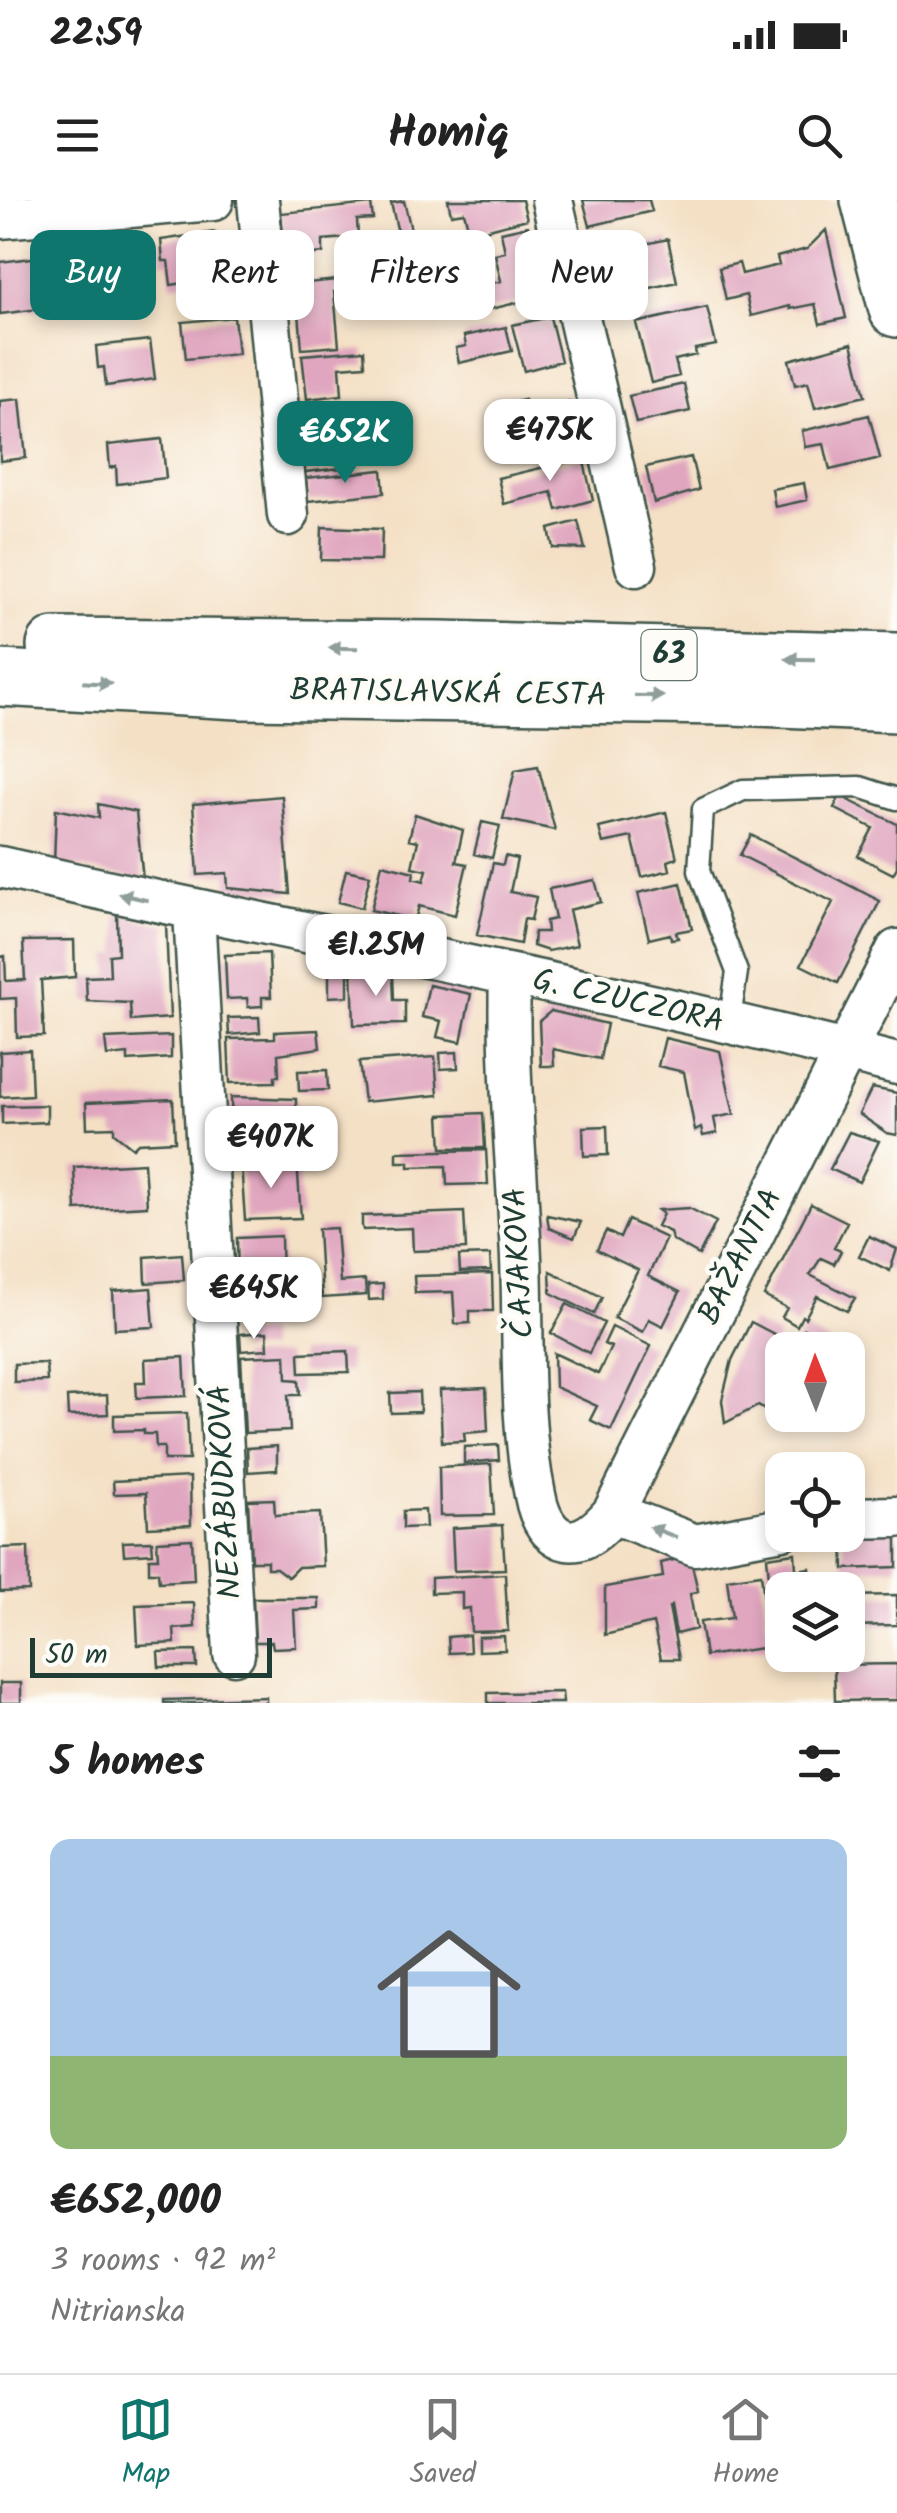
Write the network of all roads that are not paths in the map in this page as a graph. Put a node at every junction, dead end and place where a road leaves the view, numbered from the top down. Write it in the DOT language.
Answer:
graph roads {
  1 [pos="213,200"];
  2 [pos="258,200"];
  3 [pos="552,200"];
  4 [pos="869,200"];
  5 [pos="0,218"];
  6 [pos="897,309"];
  7 [pos="288,514"];
  8 [pos="636,566"];
  9 [pos="0,646"];
  10 [pos="897,661"];
  11 [pos="0,678"];
  12 [pos="897,704"];
  13 [pos="897,799"];
  14 [pos="0,866"];
  15 [pos="194,911"];
  16 [pos="897,950"];
  17 [pos="510,975"];
  18 [pos="729,1025"];
  19 [pos="844,1050"];
  20 [pos="897,1064"];
  21 [pos="613,1513"];
  22 [pos="897,1517"];
  23 [pos="865,1518"];
  24 [pos="765,1532"];
  25 [pos="565,1539"];
  26 [pos="234,1654"];
  1 -- 5 [label="street"];
  2 -- 7 [label="street"];
  3 -- 8 [label="street"];
  4 -- 6 [label="main road"];
  10 -- 9 [label="main road, BRATISLAVSKÁ CESTA / 63, one-way"];
  11 -- 12 [label="main road, BRATISLAVSKÁ CESTA / 63, one-way"];
  13 -- 18 [label="lane"];
  15 -- 14 [label="street, G. CZUCZORA, one-way"];
  15 -- 17 [label="street, G. CZUCZORA"];
  15 -- 26 [label="street, NEZÁBUDKOVÁ"];
  16 -- 19 [label="street, BAŽANTIA"];
  17 -- 18 [label="street, G. CZUCZORA"];
  17 -- 25 [label="street, ČAJAKOVA"];
  18 -- 19 [label="street, G. CZUCZORA"];
  19 -- 20 [label="street, G. CZUCZORA"];
  19 -- 21 [label="street, BAŽANTIA"];
  24 -- 21 [label="street, one-way"];
  21 -- 25 [label="street, BAŽANTIA"];
  22 -- 23 [label="street"];
}
